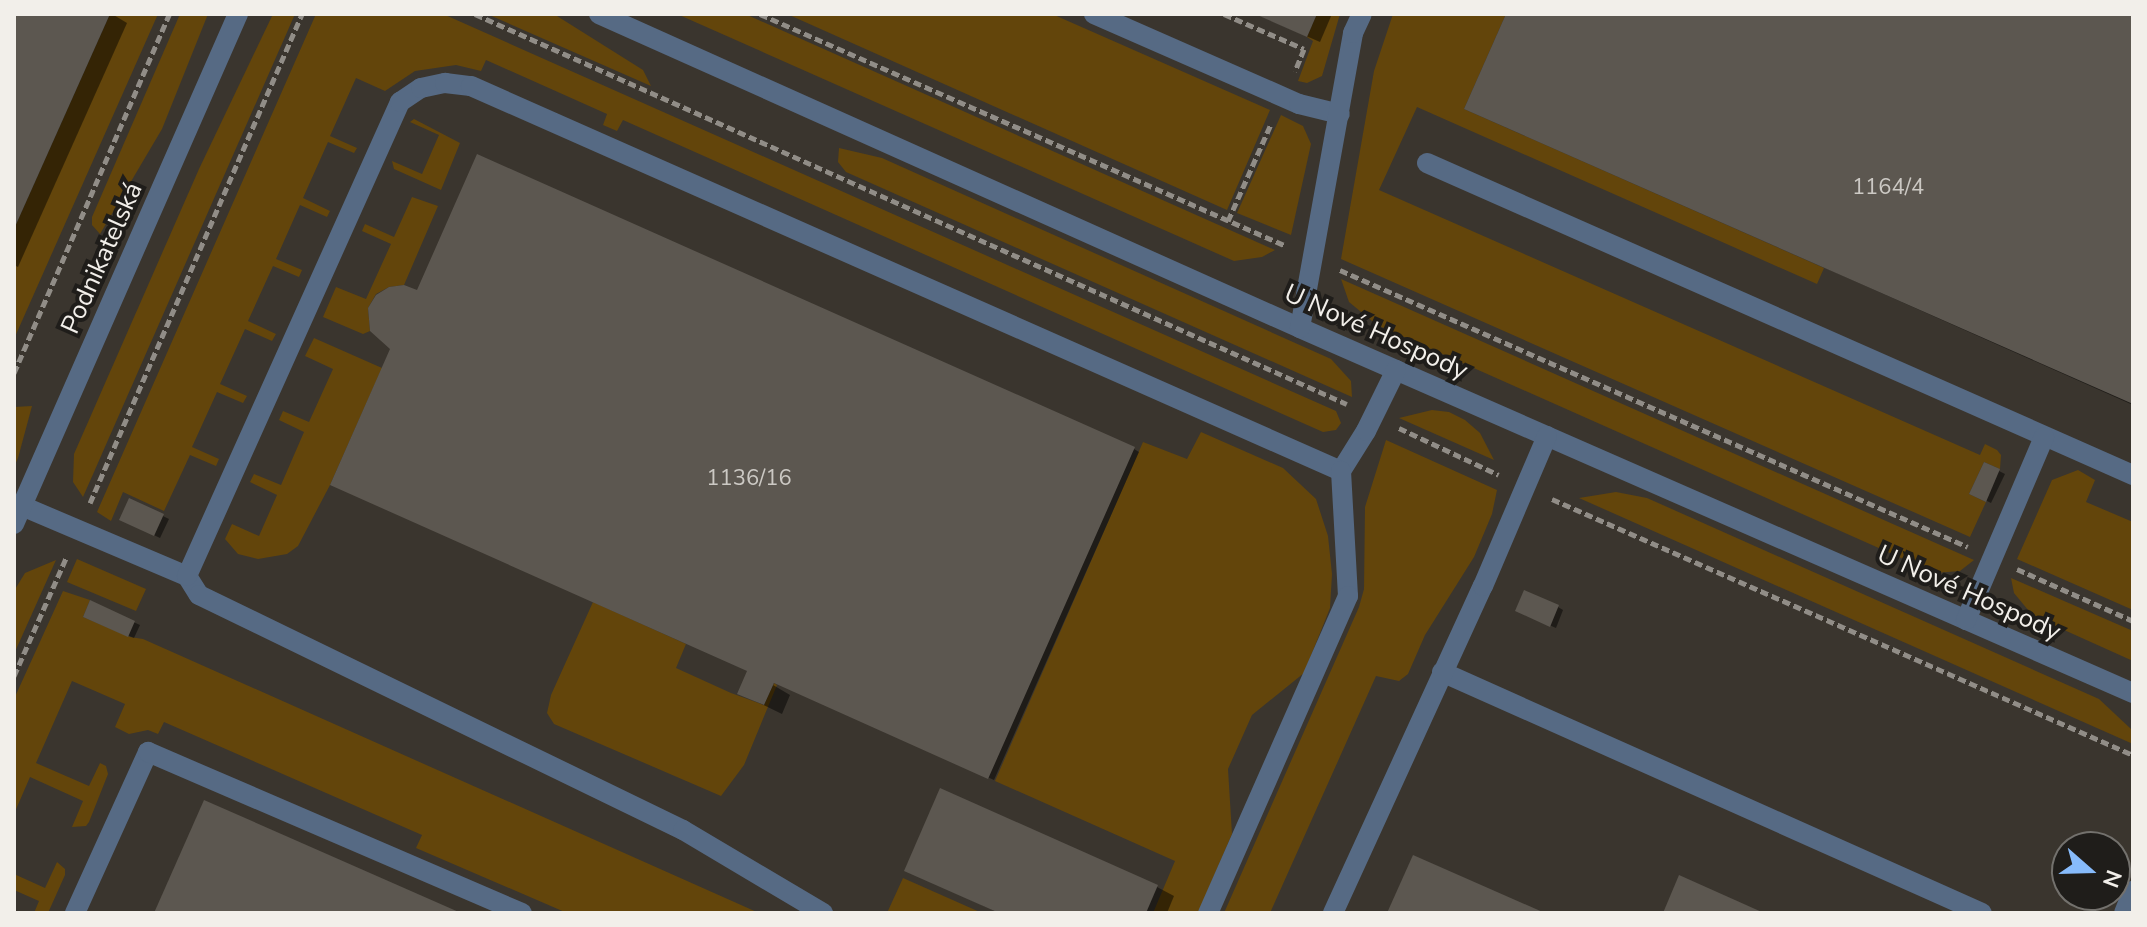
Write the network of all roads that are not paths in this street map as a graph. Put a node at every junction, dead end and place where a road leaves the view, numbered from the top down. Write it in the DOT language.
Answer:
graph roads {
  1 [pos="238,14"];
  2 [pos="599,14"];
  3 [pos="1094,14"];
  4 [pos="1362,14"];
  5 [pos="1340,114"];
  6 [pos="1427,163"];
  7 [pos="1300,328"];
  8 [pos="1396,370"];
  9 [pos="1547,436"];
  10 [pos="2044,437"];
  11 [pos="1341,471"];
  12 [pos="2133,475"];
  13 [pos="18,515"];
  14 [pos="187,576"];
  15 [pos="1966,620"];
  16 [pos="1442,672"];
  17 [pos="2133,693"];
  18 [pos="2133,891"];
  19 [pos="75,913"];
  20 [pos="522,913"];
  21 [pos="823,913"];
  22 [pos="1208,913"];
  23 [pos="1333,913"];
  24 [pos="1982,913"];
  25 [pos="2124,913"];
  1 -- 13 [label="street, Podnikatelská"];
  2 -- 7 [label="street, U Nové Hospody"];
  3 -- 5 [label="street"];
  4 -- 5 [label="street"];
  5 -- 7 [label="street"];
  6 -- 10 [label="street"];
  7 -- 8 [label="street, U Nové Hospody"];
  8 -- 9 [label="street, U Nové Hospody"];
  8 -- 11 [label="street"];
  9 -- 15 [label="street, U Nové Hospody"];
  9 -- 16 [label="street"];
  10 -- 12 [label="street"];
  10 -- 15 [label="street"];
  11 -- 14 [label="street"];
  11 -- 22 [label="street"];
  13 -- 14 [label="street"];
  14 -- 21 [label="street"];
  15 -- 17 [label="street, U Nové Hospody"];
  16 -- 23 [label="street"];
  16 -- 24 [label="street"];
  18 -- 25 [label="street"];
  19 -- 20 [label="street"];
}
